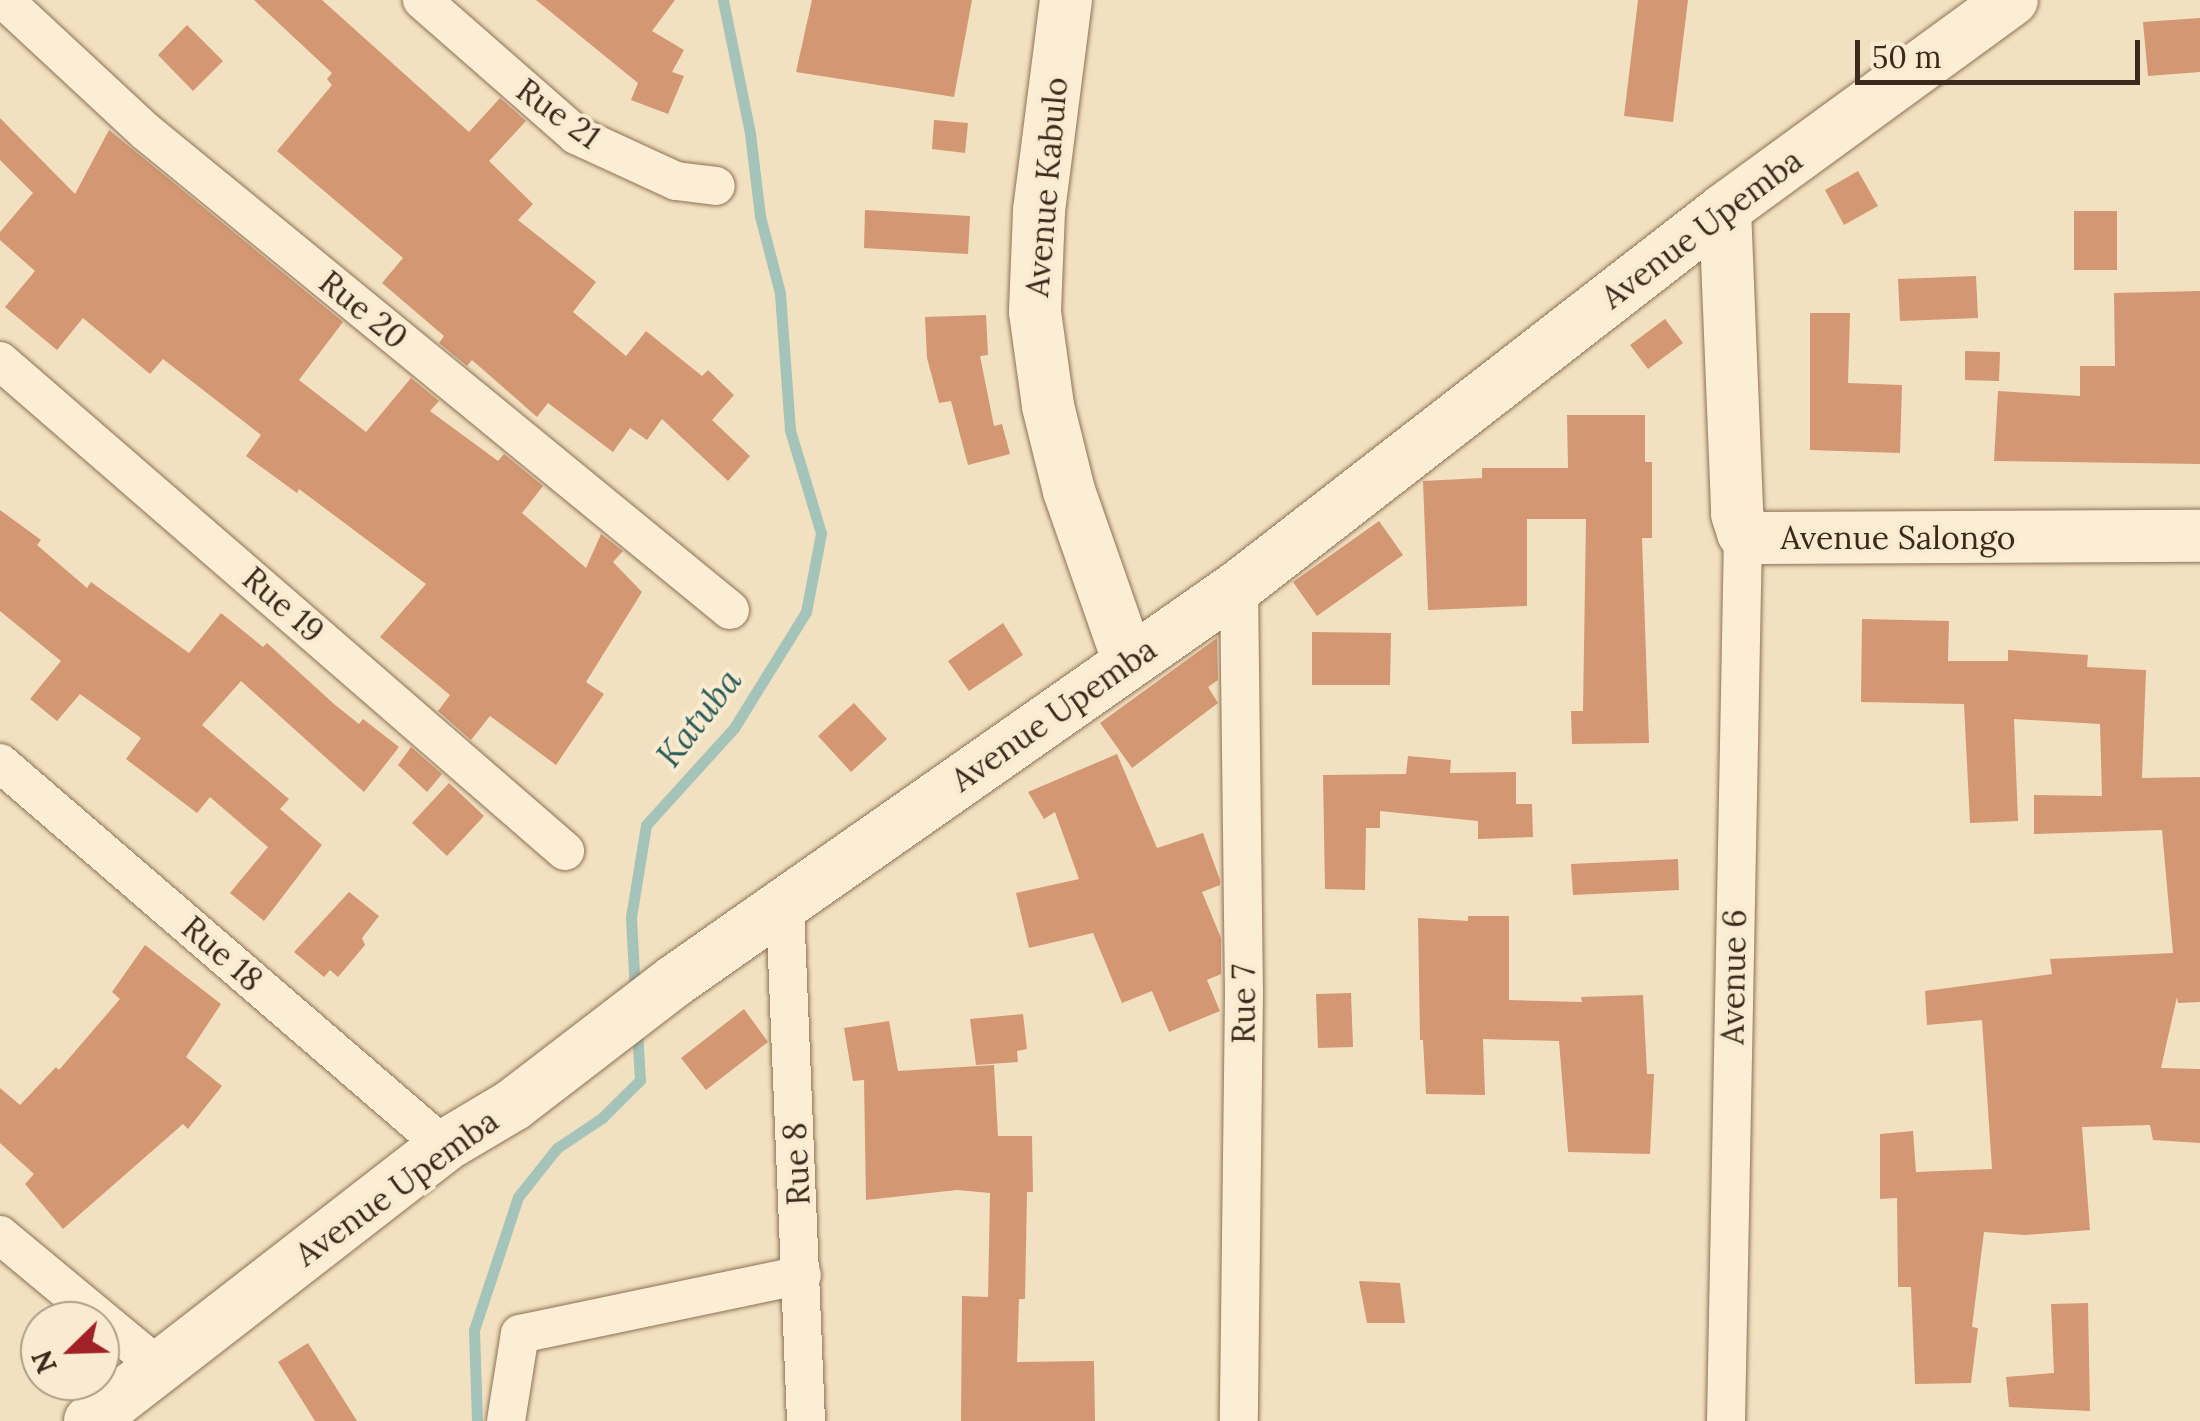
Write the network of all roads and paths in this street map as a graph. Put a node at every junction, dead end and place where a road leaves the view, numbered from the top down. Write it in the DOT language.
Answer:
graph roads {
  1 [pos="4,0"];
  2 [pos="422,0"];
  3 [pos="1066,0"];
  4 [pos="2012,0"];
  5 [pos="716,186"];
  6 [pos="1724,209"];
  7 [pos="0,361"];
  8 [pos="1742,533"];
  9 [pos="2200,536"];
  10 [pos="1238,586"];
  11 [pos="730,610"];
  12 [pos="1129,662"];
  13 [pos="0,762"];
  14 [pos="565,851"];
  15 [pos="785,906"];
  16 [pos="444,1146"];
  17 [pos="0,1235"];
  18 [pos="802,1274"];
  19 [pos="160,1368"];
  20 [pos="90,1421"];
  21 [pos="506,1421"];
  22 [pos="806,1421"];
  23 [pos="1239,1421"];
  24 [pos="1726,1421"];
  1 -- 11 [label="street, Rue 20"];
  2 -- 5 [label="street, Rue 21"];
  3 -- 12 [label="street, Avenue Kabulo"];
  4 -- 6 [label="street, Avenue Upemba"];
  6 -- 8 [label="street, Avenue Salongo"];
  6 -- 10 [label="street, Avenue Upemba"];
  7 -- 14 [label="street, Rue 19"];
  8 -- 9 [label="street, Avenue Salongo"];
  8 -- 24 [label="street, Avenue 6"];
  10 -- 12 [label="street, Avenue Upemba"];
  10 -- 23 [label="street, Rue 7"];
  12 -- 15 [label="street, Avenue Upemba"];
  13 -- 16 [label="street, Rue 18"];
  15 -- 16 [label="street, Avenue Upemba"];
  15 -- 18 [label="street, Rue 8"];
  16 -- 19 [label="street, Avenue Upemba"];
  17 -- 19 [label="street"];
  18 -- 21 [label="street"];
  18 -- 22 [label="street, Rue 8"];
  19 -- 20 [label="street, Avenue Upemba"];
}
